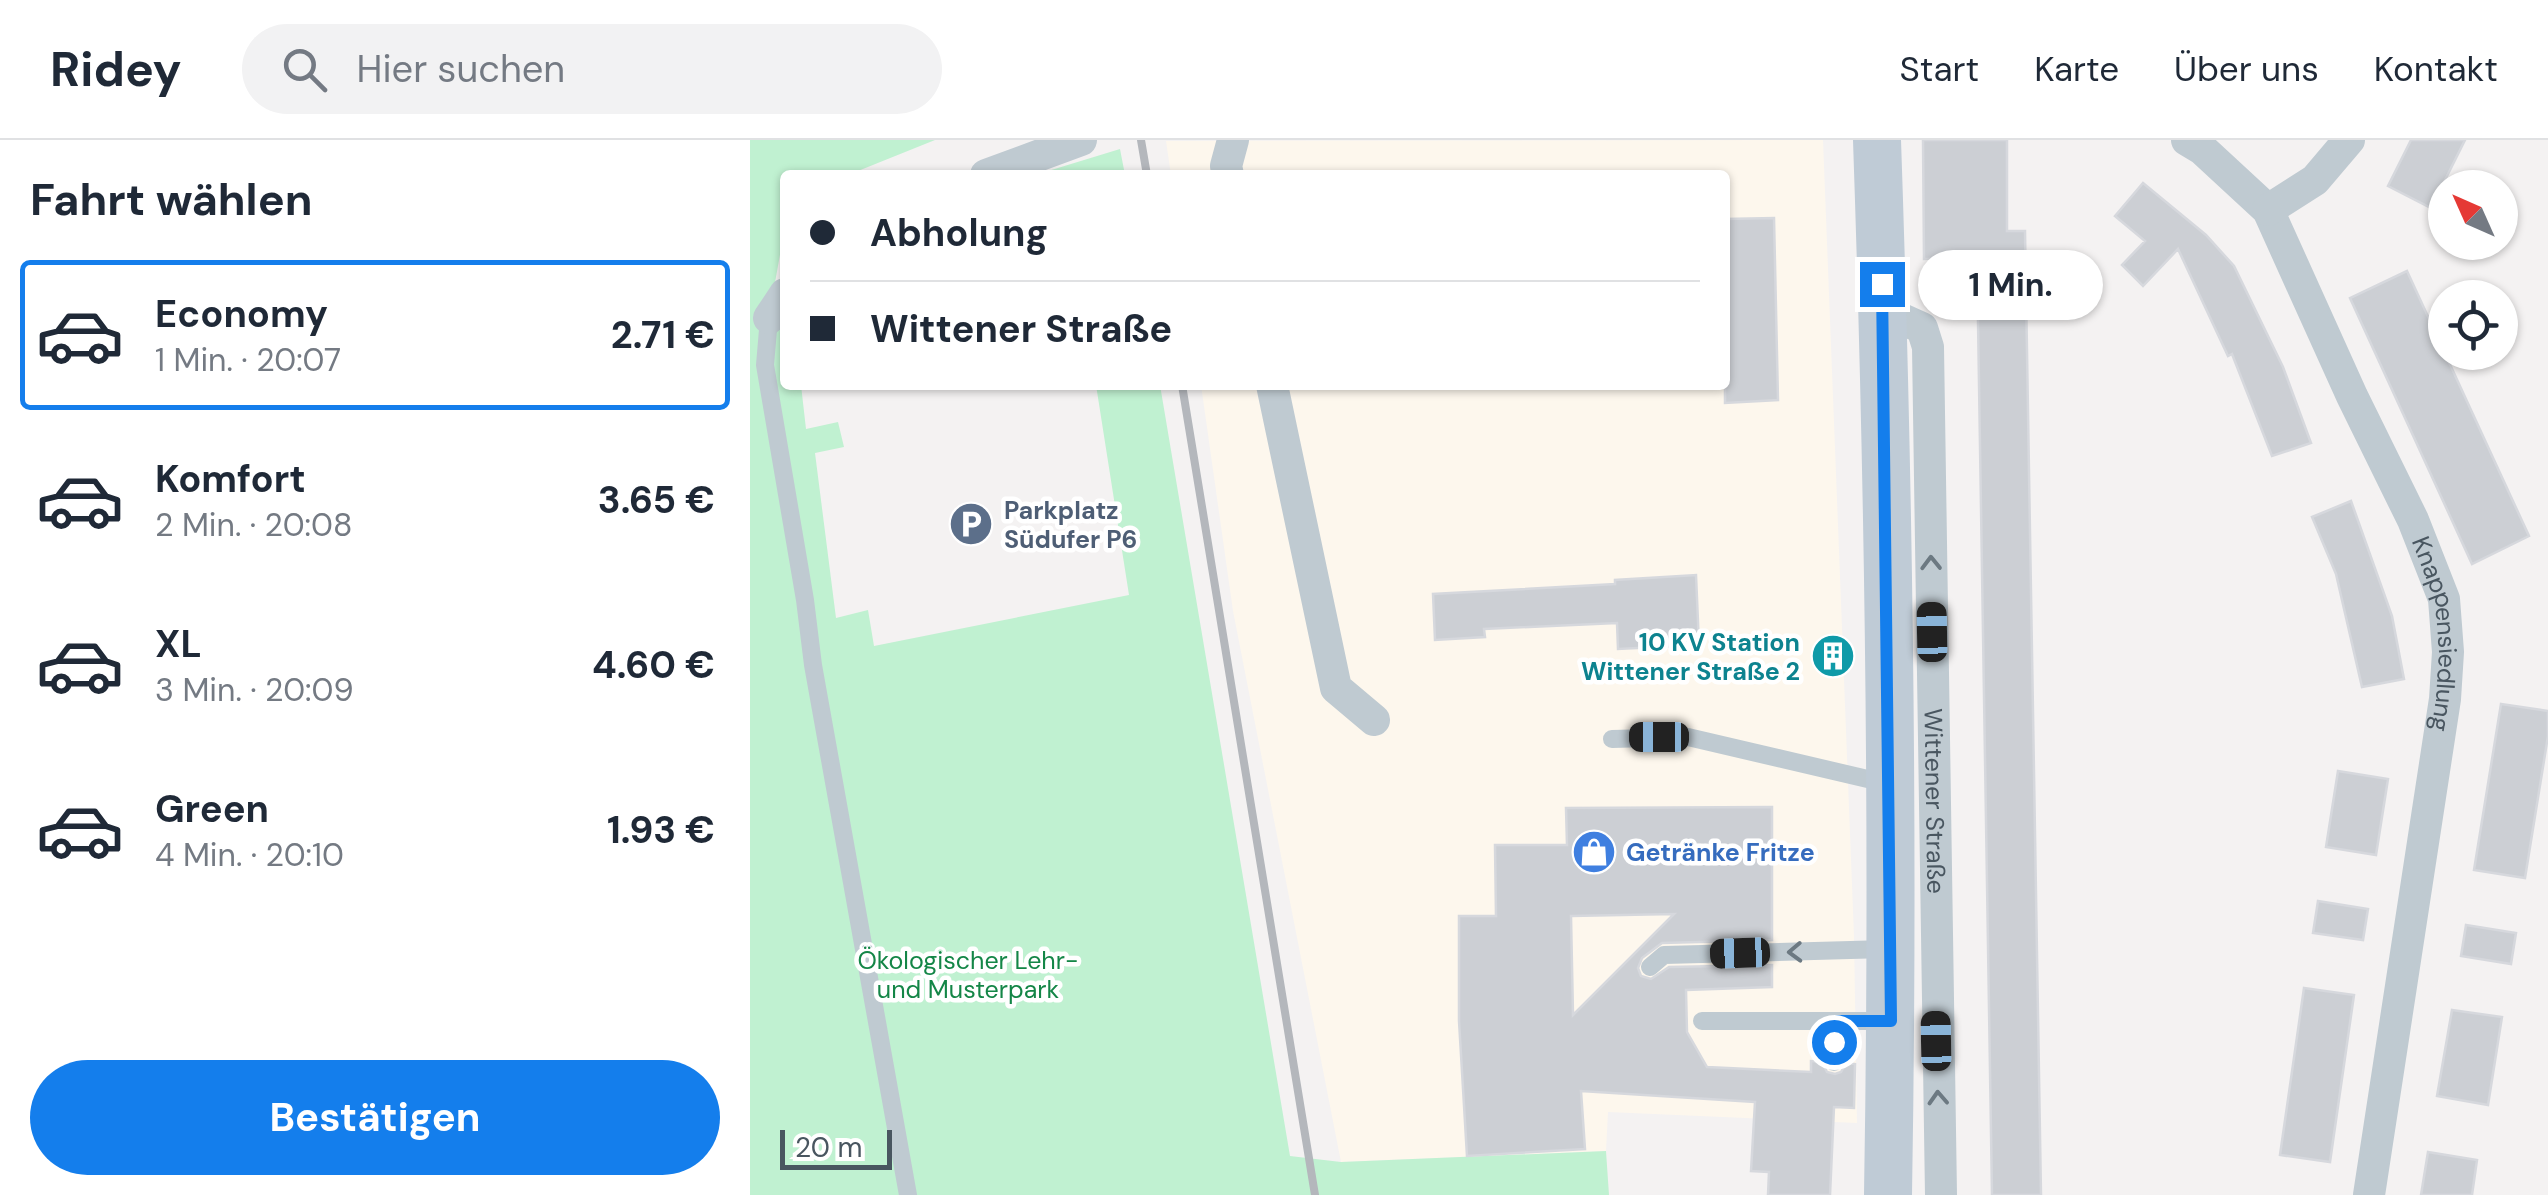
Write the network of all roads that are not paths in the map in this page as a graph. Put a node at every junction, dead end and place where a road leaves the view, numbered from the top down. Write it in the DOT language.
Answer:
graph roads {
  1 [pos="1234,140"];
  2 [pos="1877,140"];
  3 [pos="2187,140"];
  4 [pos="2350,140"];
  5 [pos="1074,141"];
  6 [pos="999,170"];
  7 [pos="1227,170"];
  8 [pos="2268,210"];
  9 [pos="777,306"];
  10 [pos="1883,320"];
  11 [pos="1273,390"];
  12 [pos="1374,720"];
  13 [pos="1612,739"];
  14 [pos="1890,784"];
  15 [pos="1892,948"];
  16 [pos="1650,967"];
  17 [pos="1702,1021"];
  18 [pos="1836,1021"];
  19 [pos="1891,1021"];
  20 [pos="1834,1062"];
  21 [pos="908,1195"];
  22 [pos="1888,1195"];
  23 [pos="1941,1195"];
  24 [pos="2369,1195"];
  1 -- 7 [label="street"];
  2 -- 10 [label="main road, Wittener Straße"];
  3 -- 8 [label="street, Knappensiedlung"];
  4 -- 8 [label="street"];
  5 -- 6 [label="street"];
  8 -- 24 [label="street, Knappensiedlung"];
  9 -- 21 [label="lane"];
  10 -- 14 [label="main road, Wittener Straße"];
  23 -- 10 [label="street, Wittener Straße, one-way"];
  11 -- 12 [label="street"];
  13 -- 14 [label="lane"];
  14 -- 15 [label="main road, Wittener Straße"];
  15 -- 16 [label="lane, one-way"];
  15 -- 19 [label="main road, Wittener Straße"];
  17 -- 18 [label="lane"];
  18 -- 19 [label="lane"];
  18 -- 20 [label="lane"];
  19 -- 22 [label="main road, Wittener Straße"];
}
